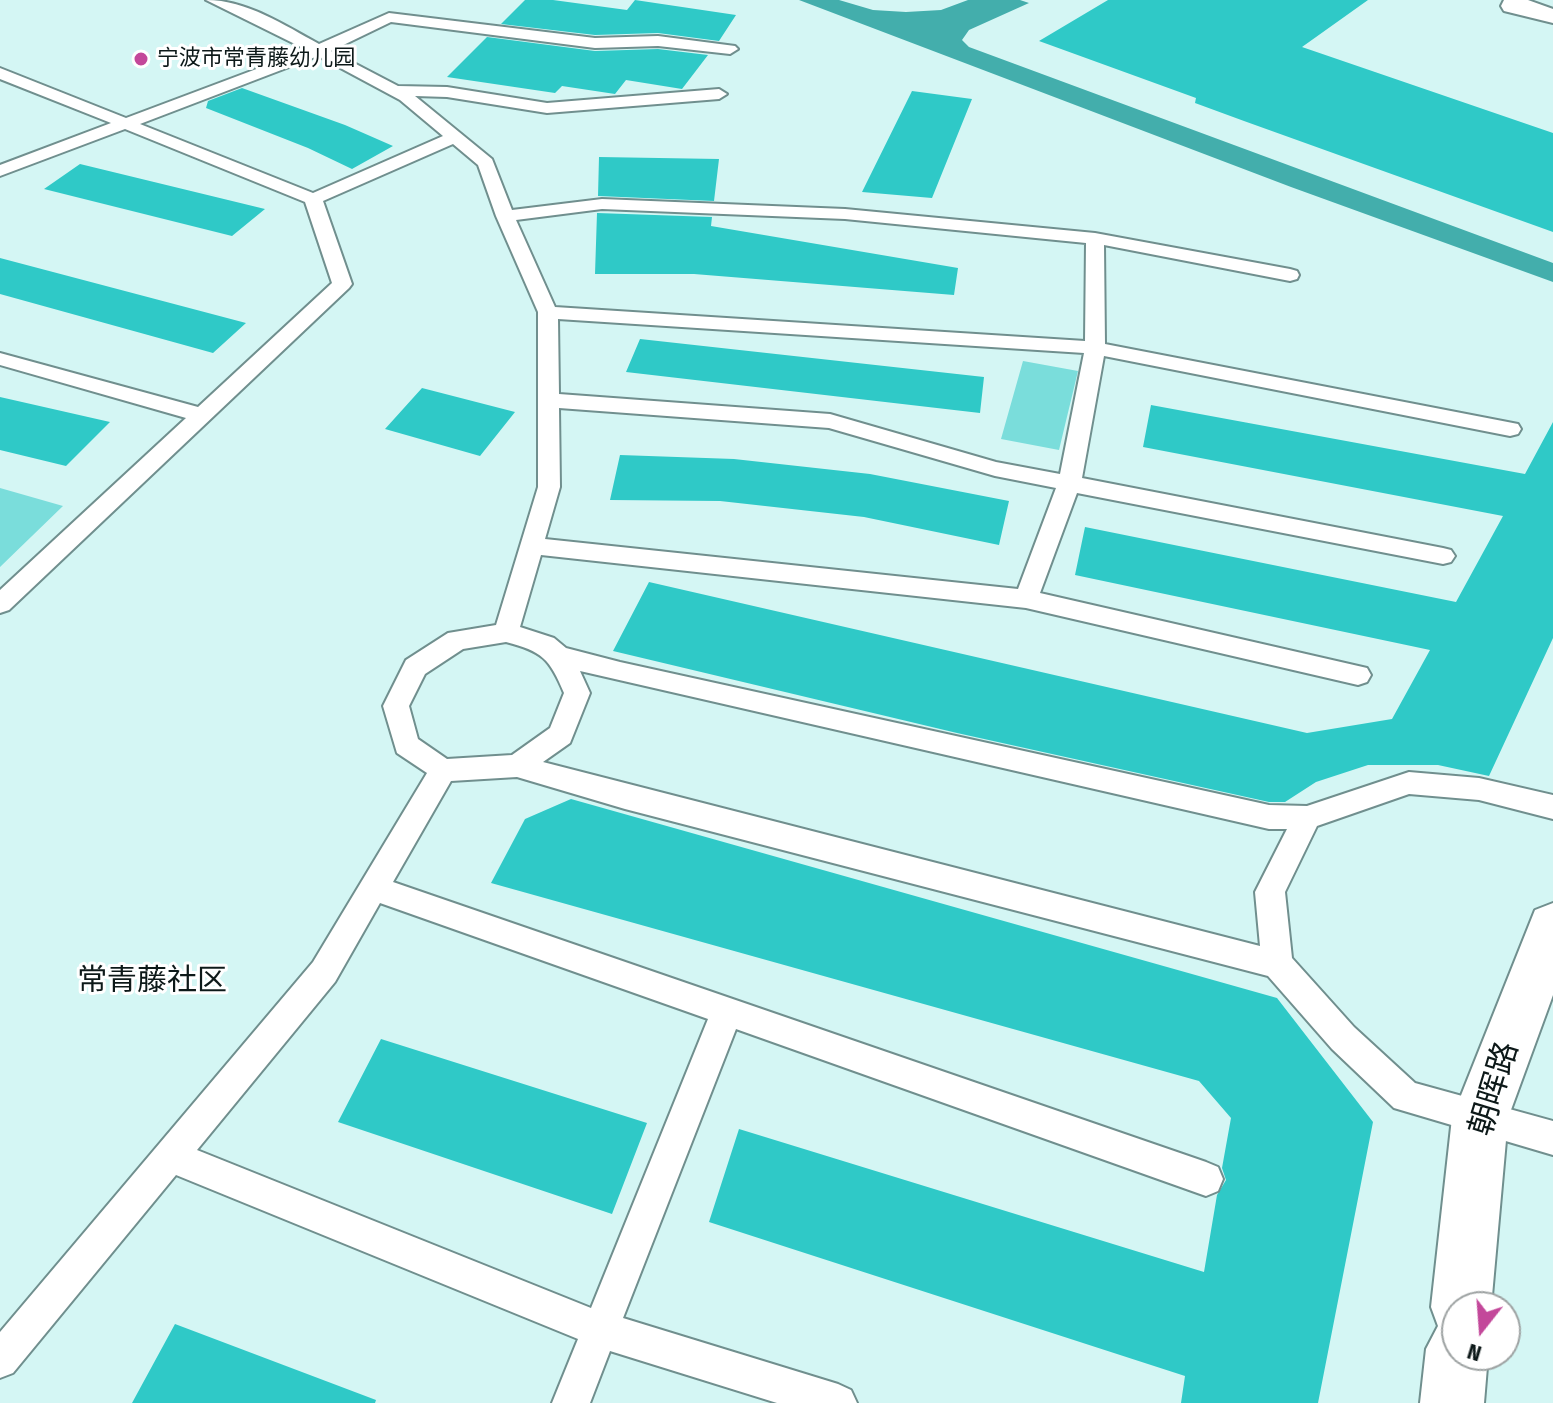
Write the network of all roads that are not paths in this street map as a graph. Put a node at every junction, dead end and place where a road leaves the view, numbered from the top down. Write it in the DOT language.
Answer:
graph roads {
  1 [pos="213,0"];
  2 [pos="407,0"];
  3 [pos="1516,0"];
  4 [pos="1553,16"];
  5 [pos="389,17"];
  6 [pos="730,49"];
  7 [pos="318,51"];
  8 [pos="0,73"];
  9 [pos="393,91"];
  10 [pos="719,94"];
  11 [pos="126,122"];
  12 [pos="455,137"];
  13 [pos="0,159"];
  14 [pos="20,163"];
  15 [pos="0,171"];
  16 [pos="313,199"];
  17 [pos="505,216"];
  18 [pos="1095,238"];
  19 [pos="1290,275"];
  20 [pos="548,312"];
  21 [pos="1095,348"];
  22 [pos="0,359"];
  23 [pos="548,400"];
  24 [pos="202,415"];
  25 [pos="1510,429"];
  26 [pos="1070,482"];
  27 [pos="531,546"];
  28 [pos="1443,556"];
  29 [pos="1026,599"];
  30 [pos="0,604"];
  31 [pos="506,633"];
  32 [pos="561,656"];
  33 [pos="1358,675"];
  34 [pos="517,766"];
  35 [pos="443,770"];
  36 [pos="1553,807"];
  37 [pos="1307,818"];
  38 [pos="374,888"];
  39 [pos="1553,926"];
  40 [pos="1277,964"];
  41 [pos="727,1011"];
  42 [pos="1480,1118"];
  43 [pos="1553,1138"];
  44 [pos="170,1156"];
  45 [pos="1206,1179"];
  46 [pos="1463,1291"];
  47 [pos="598,1329"];
  48 [pos="0,1360"];
  49 [pos="1455,1371"];
  50 [pos="571,1403"];
  51 [pos="838,1403"];
  52 [pos="1452,1403"];
  1 -- 7 [label="lane"];
  2 -- 5 [label="lane"];
  3 -- 4 [label="main road"];
  5 -- 6 [label="lane"];
  5 -- 7 [label="lane"];
  7 -- 9 [label="lane"];
  7 -- 11 [label="lane"];
  8 -- 11 [label="lane"];
  9 -- 10 [label="lane"];
  9 -- 12 [label="lane"];
  11 -- 14 [label="lane"];
  11 -- 16 [label="lane"];
  12 -- 16 [label="lane"];
  12 -- 17 [label="lane"];
  13 -- 14 [label="lane"];
  14 -- 15 [label="lane"];
  16 -- 24 [label="lane"];
  17 -- 18 [label="lane"];
  17 -- 20 [label="lane"];
  18 -- 19 [label="lane"];
  18 -- 21 [label="lane"];
  20 -- 21 [label="lane"];
  20 -- 23 [label="lane"];
  21 -- 25 [label="lane"];
  21 -- 26 [label="lane"];
  22 -- 24 [label="lane"];
  23 -- 26 [label="lane"];
  23 -- 27 [label="lane"];
  24 -- 30 [label="lane"];
  26 -- 28 [label="lane"];
  26 -- 29 [label="lane"];
  27 -- 29 [label="lane"];
  27 -- 31 [label="lane"];
  29 -- 33 [label="lane"];
  31 -- 32 [label="lane"];
  31 -- 35 [label="lane"];
  32 -- 34 [label="lane"];
  32 -- 37 [label="lane"];
  34 -- 35 [label="lane"];
  34 -- 40 [label="lane"];
  35 -- 38 [label="lane"];
  36 -- 37 [label="lane"];
  37 -- 40 [label="lane"];
  38 -- 41 [label="lane"];
  38 -- 44 [label="lane"];
  39 -- 42 [label="main road, 朝晖路"];
  40 -- 42 [label="lane"];
  41 -- 45 [label="lane"];
  41 -- 47 [label="lane"];
  42 -- 43 [label="lane"];
  42 -- 46 [label="main road, 朝晖路"];
  44 -- 47 [label="lane"];
  44 -- 48 [label="lane"];
  47 -- 50 [label="lane"];
  47 -- 51 [label="lane"];
  49 -- 52 [label="main road"];
}
